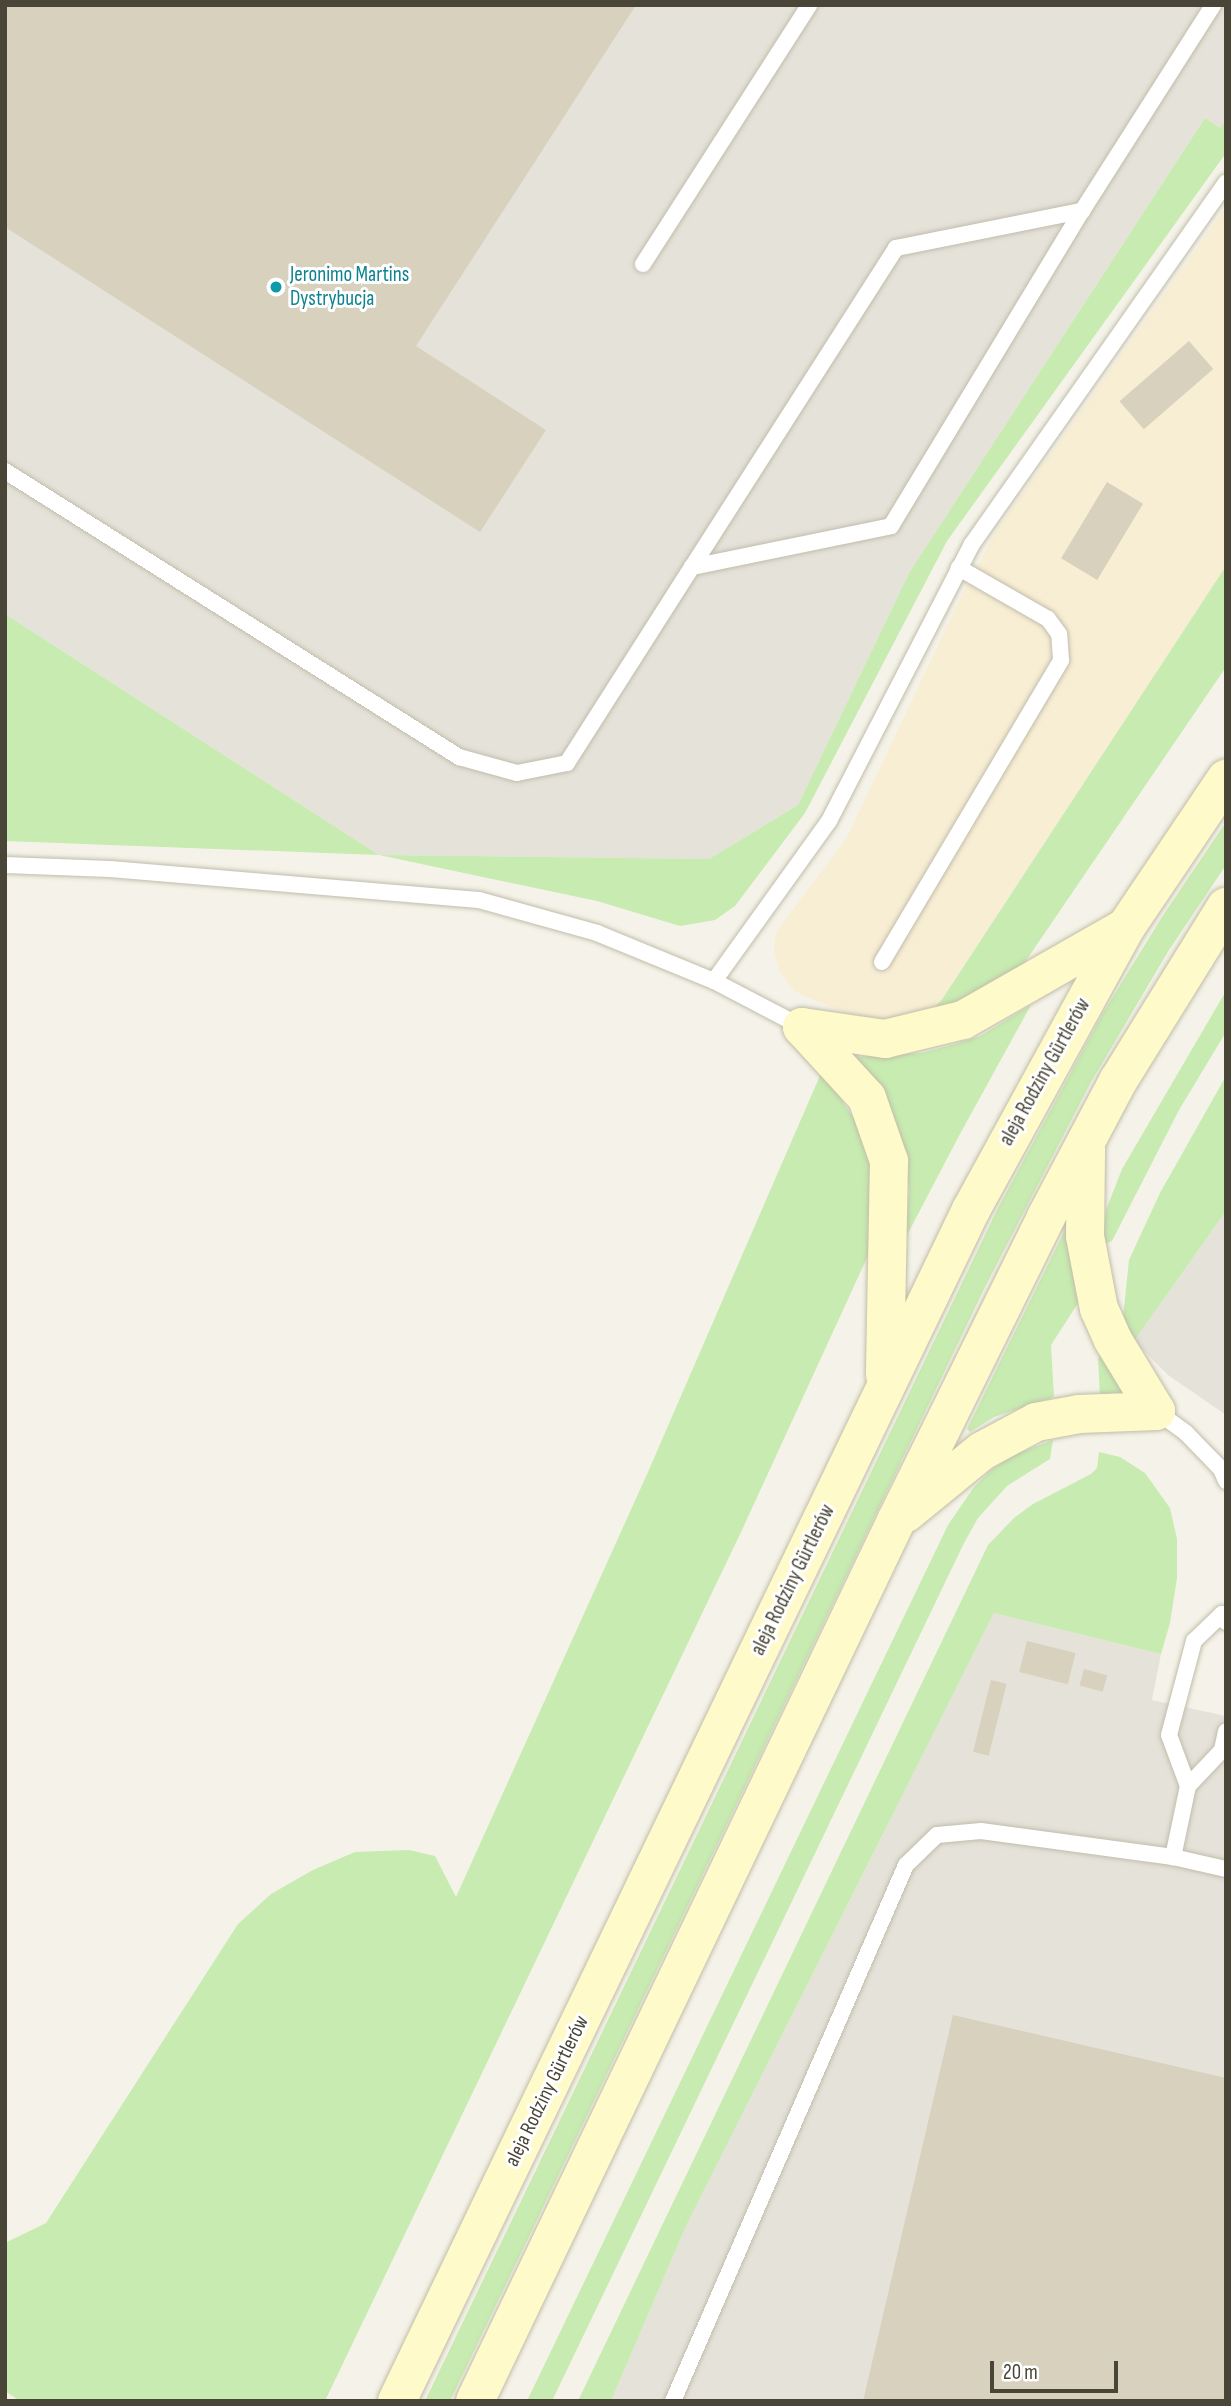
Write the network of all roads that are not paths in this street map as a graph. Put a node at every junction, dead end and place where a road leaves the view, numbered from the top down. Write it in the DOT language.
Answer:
graph roads {
  1 [pos="809,5"];
  2 [pos="1213,5"];
  3 [pos="1226,182"];
  4 [pos="1082,211"];
  5 [pos="643,264"];
  6 [pos="5,471"];
  7 [pos="692,567"];
  8 [pos="959,568"];
  9 [pos="1226,779"];
  10 [pos="5,865"];
  11 [pos="1226,907"];
  12 [pos="1126,927"];
  13 [pos="881,962"];
  14 [pos="714,981"];
  15 [pos="802,1027"];
  16 [pos="1087,1140"];
  17 [pos="884,1388"];
  18 [pos="1156,1411"];
  19 [pos="1226,1481"];
  20 [pos="897,1519"];
  21 [pos="1224,1612"];
  22 [pos="1226,1731"];
  23 [pos="1188,1786"];
  24 [pos="1173,1857"];
  25 [pos="1226,1869"];
  26 [pos="397,2401"];
  27 [pos="475,2401"];
  28 [pos="673,2401"];
  1 -- 5 [label="lane"];
  2 -- 4 [label="lane"];
  3 -- 8 [label="lane"];
  4 -- 7 [label="lane"];
  4 -- 7 [label="lane"];
  6 -- 7 [label="lane"];
  8 -- 13 [label="lane"];
  8 -- 14 [label="lane"];
  9 -- 12 [label="main road, aleja Rodziny Gürtlerów"];
  10 -- 14 [label="lane"];
  11 -- 16 [label="main road"];
  12 -- 15 [label="main road"];
  12 -- 17 [label="main road, aleja Rodziny Gürtlerów"];
  14 -- 15 [label="lane"];
  15 -- 17 [label="main road"];
  16 -- 18 [label="main road"];
  16 -- 20 [label="main road"];
  17 -- 26 [label="main road, aleja Rodziny Gürtlerów"];
  18 -- 19 [label="lane"];
  18 -- 20 [label="main road"];
  20 -- 27 [label="main road"];
  21 -- 23 [label="lane"];
  22 -- 23 [label="lane"];
  23 -- 24 [label="lane"];
  24 -- 25 [label="lane"];
  24 -- 28 [label="lane"];
}
